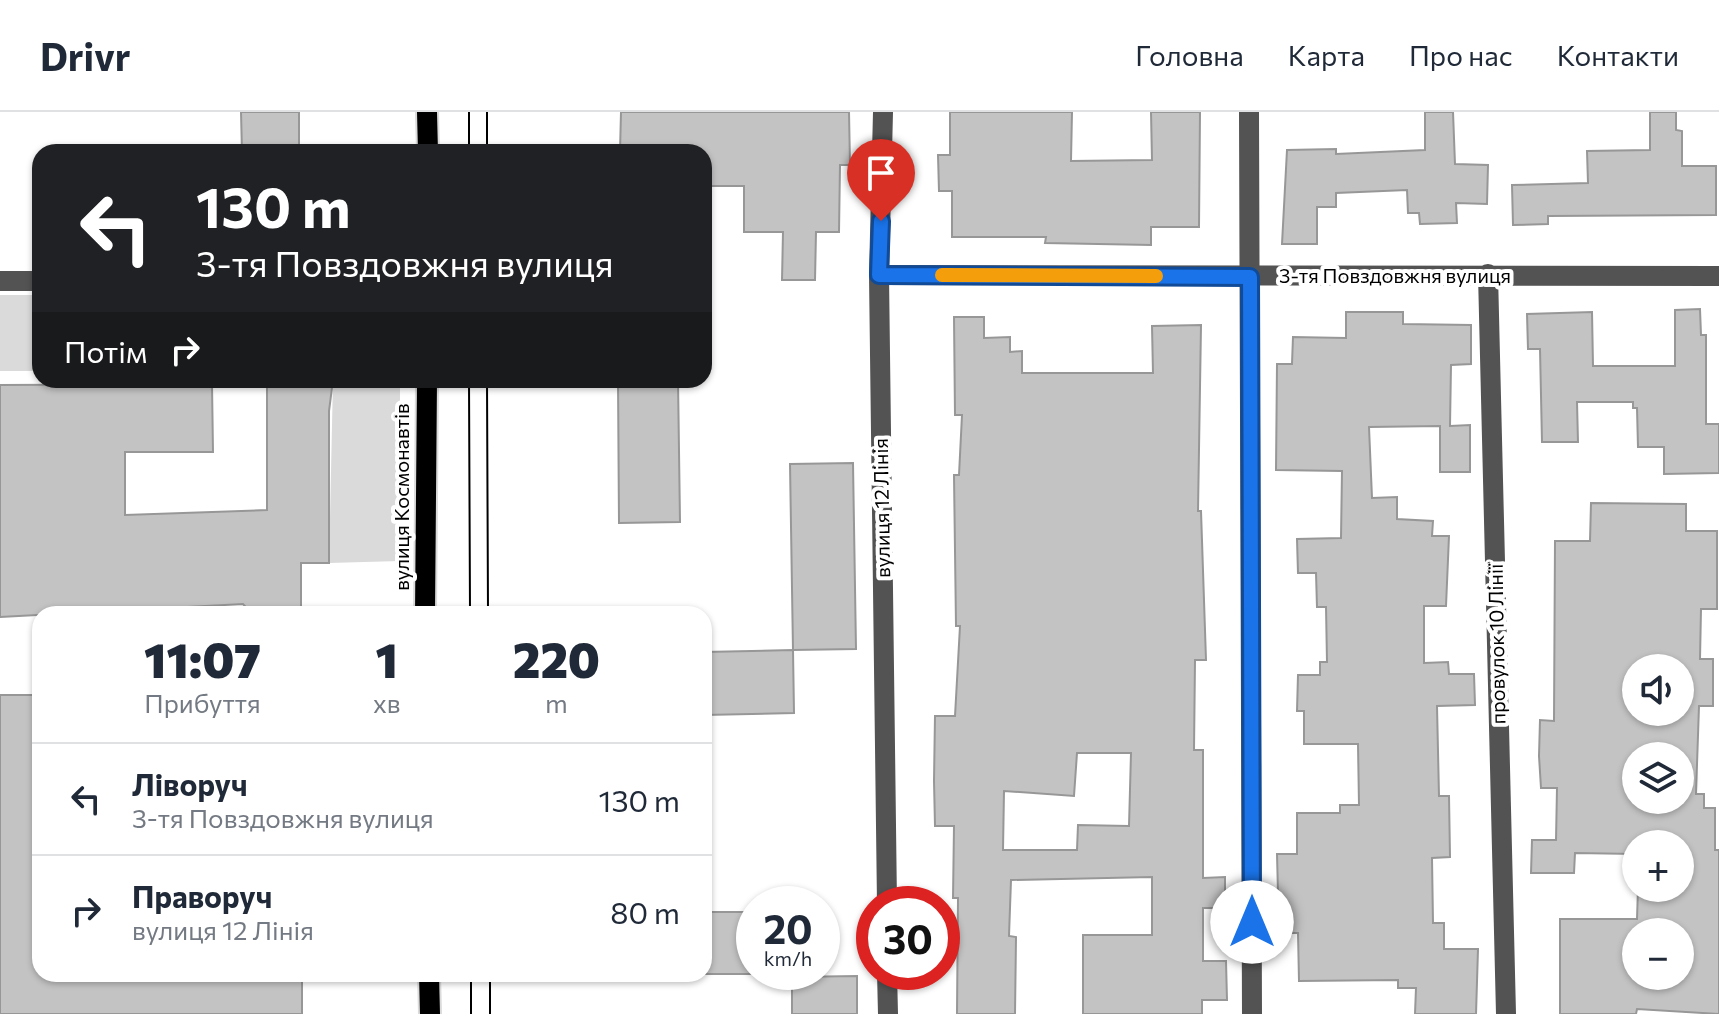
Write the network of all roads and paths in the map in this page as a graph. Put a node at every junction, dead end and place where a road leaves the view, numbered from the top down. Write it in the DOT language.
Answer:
graph roads {
  1 [pos="427,112"];
  2 [pos="883,112"];
  3 [pos="1249,112"];
  4 [pos="428,144"];
  5 [pos="1488,274"];
  6 [pos="879,275"];
  7 [pos="1719,276"];
  8 [pos="1250,277"];
  9 [pos="0,281"];
  10 [pos="32,281"];
  11 [pos="427,388"];
  12 [pos="425,606"];
  13 [pos="887,886"];
  14 [pos="429,982"];
  15 [pos="887,990"];
  16 [pos="430,1014"];
  17 [pos="888,1014"];
  18 [pos="1252,1014"];
  19 [pos="1506,1014"];
  1 -- 4 [label="main road"];
  2 -- 6 [label="street, вулиця 12 Лінія"];
  3 -- 8 [label="street"];
  5 -- 7 [label="street, 3-тя Повздовжня вулиця"];
  5 -- 8 [label="street, 3-тя Повздовжня вулиця"];
  5 -- 19 [label="street, провулок 10 Лінії"];
  6 -- 8 [label="street, 3-тя Повздовжня вулиця"];
  6 -- 13 [label="street, вулиця 12 Лінія"];
  8 -- 18 [label="street"];
  9 -- 10 [label="street"];
  11 -- 12 [label="main road, вулиця Космонавтів"];
  14 -- 16 [label="main road"];
  15 -- 17 [label="street"];
}
